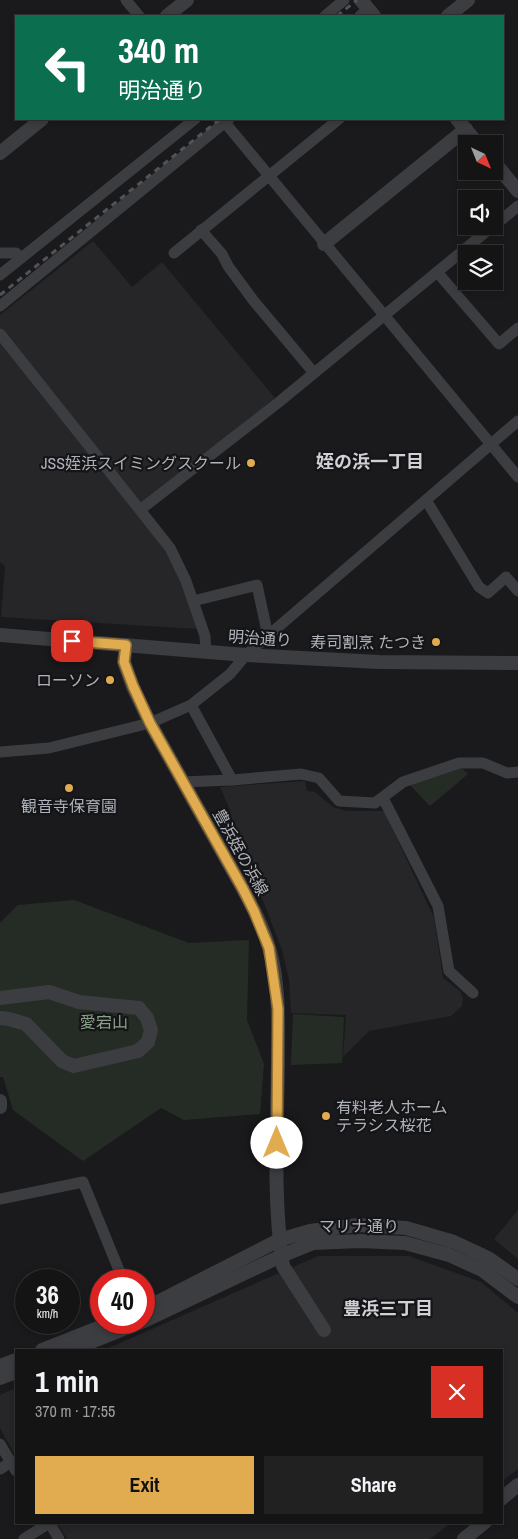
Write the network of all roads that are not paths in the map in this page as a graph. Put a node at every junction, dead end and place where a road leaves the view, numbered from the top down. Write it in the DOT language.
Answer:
graph roads {
  1 [pos="126,0"];
  2 [pos="188,0"];
  3 [pos="344,0"];
  4 [pos="468,0"];
  5 [pos="138,15"];
  6 [pos="168,15"];
  7 [pos="326,15"];
  8 [pos="449,15"];
  9 [pos="41,120"];
  10 [pos="194,120"];
  11 [pos="225,120"];
  12 [pos="338,120"];
  13 [pos="462,124"];
  14 [pos="471,135"];
  15 [pos="0,153"];
  16 [pos="503,173"];
  17 [pos="270,175"];
  18 [pos="518,191"];
  19 [pos="518,206"];
  20 [pos="503,218"];
  21 [pos="202,230"];
  22 [pos="482,235"];
  23 [pos="324,244"];
  24 [pos="174,252"];
  25 [pos="0,253"];
  26 [pos="21,258"];
  27 [pos="437,272"];
  28 [pos="0,275"];
  29 [pos="0,306"];
  30 [pos="383,316"];
  31 [pos="518,328"];
  32 [pos="0,334"];
  33 [pos="314,373"];
  34 [pos="518,421"];
  35 [pos="491,444"];
  36 [pos="518,477"];
  37 [pos="426,500"];
  38 [pos="140,510"];
  39 [pos="518,591"];
  40 [pos="193,601"];
  41 [pos="0,635"];
  42 [pos="268,636"];
  43 [pos="126,645"];
  44 [pos="206,652"];
  45 [pos="246,655"];
  46 [pos="518,663"];
  47 [pos="191,705"];
  48 [pos="150,723"];
  49 [pos="0,752"];
  50 [pos="518,772"];
  51 [pos="232,780"];
  52 [pos="182,782"];
  53 [pos="383,798"];
  54 [pos="474,993"];
  55 [pos="0,998"];
  56 [pos="0,1018"];
  57 [pos="0,1101"];
  58 [pos="0,1107"];
  59 [pos="0,1199"];
  60 [pos="280,1240"];
  61 [pos="281,1256"];
  62 [pos="119,1269"];
  63 [pos="518,1279"];
  64 [pos="518,1297"];
  65 [pos="155,1303"];
  66 [pos="155,1316"];
  67 [pos="324,1330"];
  68 [pos="90,1331"];
  69 [pos="112,1334"];
  70 [pos="45,1349"];
  71 [pos="74,1349"];
  72 [pos="15,1360"];
  73 [pos="0,1366"];
  74 [pos="15,1372"];
  75 [pos="0,1378"];
  76 [pos="0,1444"];
  77 [pos="13,1466"];
  78 [pos="0,1469"];
  79 [pos="518,1485"];
  80 [pos="518,1496"];
  81 [pos="503,1497"];
  82 [pos="503,1507"];
  83 [pos="47,1524"];
  84 [pos="50,1524"];
  85 [pos="471,1524"];
  86 [pos="483,1524"];
  87 [pos="24,1539"];
  88 [pos="59,1539"];
  89 [pos="454,1539"];
  90 [pos="464,1539"];
  1 -- 5 [label="street"];
  2 -- 6 [label="street"];
  3 -- 7 [label="street"];
  4 -- 8 [label="street"];
  9 -- 15 [label="street"];
  10 -- 26 [label="street"];
  11 -- 17 [label="street"];
  11 -- 29 [label="street"];
  12 -- 17 [label="street"];
  13 -- 14 [label="street"];
  13 -- 23 [label="street"];
  16 -- 18 [label="street"];
  17 -- 21 [label="street"];
  17 -- 23 [label="street"];
  19 -- 20 [label="street"];
  21 -- 24 [label="street"];
  21 -- 33 [label="street"];
  22 -- 27 [label="street"];
  23 -- 30 [label="street"];
  25 -- 26 [label="street"];
  26 -- 28 [label="street"];
  27 -- 30 [label="street"];
  27 -- 31 [label="street"];
  30 -- 33 [label="street"];
  30 -- 35 [label="street"];
  32 -- 38 [label="street"];
  33 -- 38 [label="street"];
  34 -- 35 [label="street"];
  35 -- 36 [label="street"];
  35 -- 37 [label="street"];
  37 -- 39 [label="street"];
  37 -- 42 [label="street"];
  38 -- 40 [label="street"];
  40 -- 42 [label="street"];
  40 -- 44 [label="street"];
  41 -- 43 [label="street, 明治通り"];
  42 -- 45 [label="street"];
  43 -- 44 [label="street, 明治通り"];
  43 -- 48 [label="street, 豊浜姪の浜線"];
  44 -- 45 [label="street, 明治通り"];
  45 -- 46 [label="street, 明治通り"];
  45 -- 47 [label="street"];
  47 -- 48 [label="street"];
  47 -- 51 [label="street"];
  48 -- 49 [label="street"];
  48 -- 52 [label="street, 豊浜姪の浜線"];
  50 -- 53 [label="street"];
  51 -- 52 [label="street"];
  51 -- 53 [label="street"];
  52 -- 60 [label="street, 豊浜姪の浜線"];
  53 -- 54 [label="street"];
  55 -- 56 [label="street"];
  57 -- 58 [label="street"];
  59 -- 62 [label="street"];
  60 -- 61 [label="street, 豊浜姪の浜線"];
  60 -- 63 [label="street, マリナ通り"];
  60 -- 65 [label="street, マリナ通り"];
  61 -- 64 [label="street, マリナ通り"];
  61 -- 66 [label="street, マリナ通り"];
  61 -- 67 [label="street"];
  68 -- 70 [label="street"];
  69 -- 71 [label="street, マリナ通り"];
  72 -- 73 [label="street"];
  74 -- 75 [label="street"];
  76 -- 77 [label="street"];
  77 -- 78 [label="street"];
  79 -- 81 [label="street"];
  80 -- 82 [label="street"];
  83 -- 87 [label="street"];
  84 -- 88 [label="street"];
  85 -- 89 [label="street"];
  86 -- 90 [label="street"];
}
